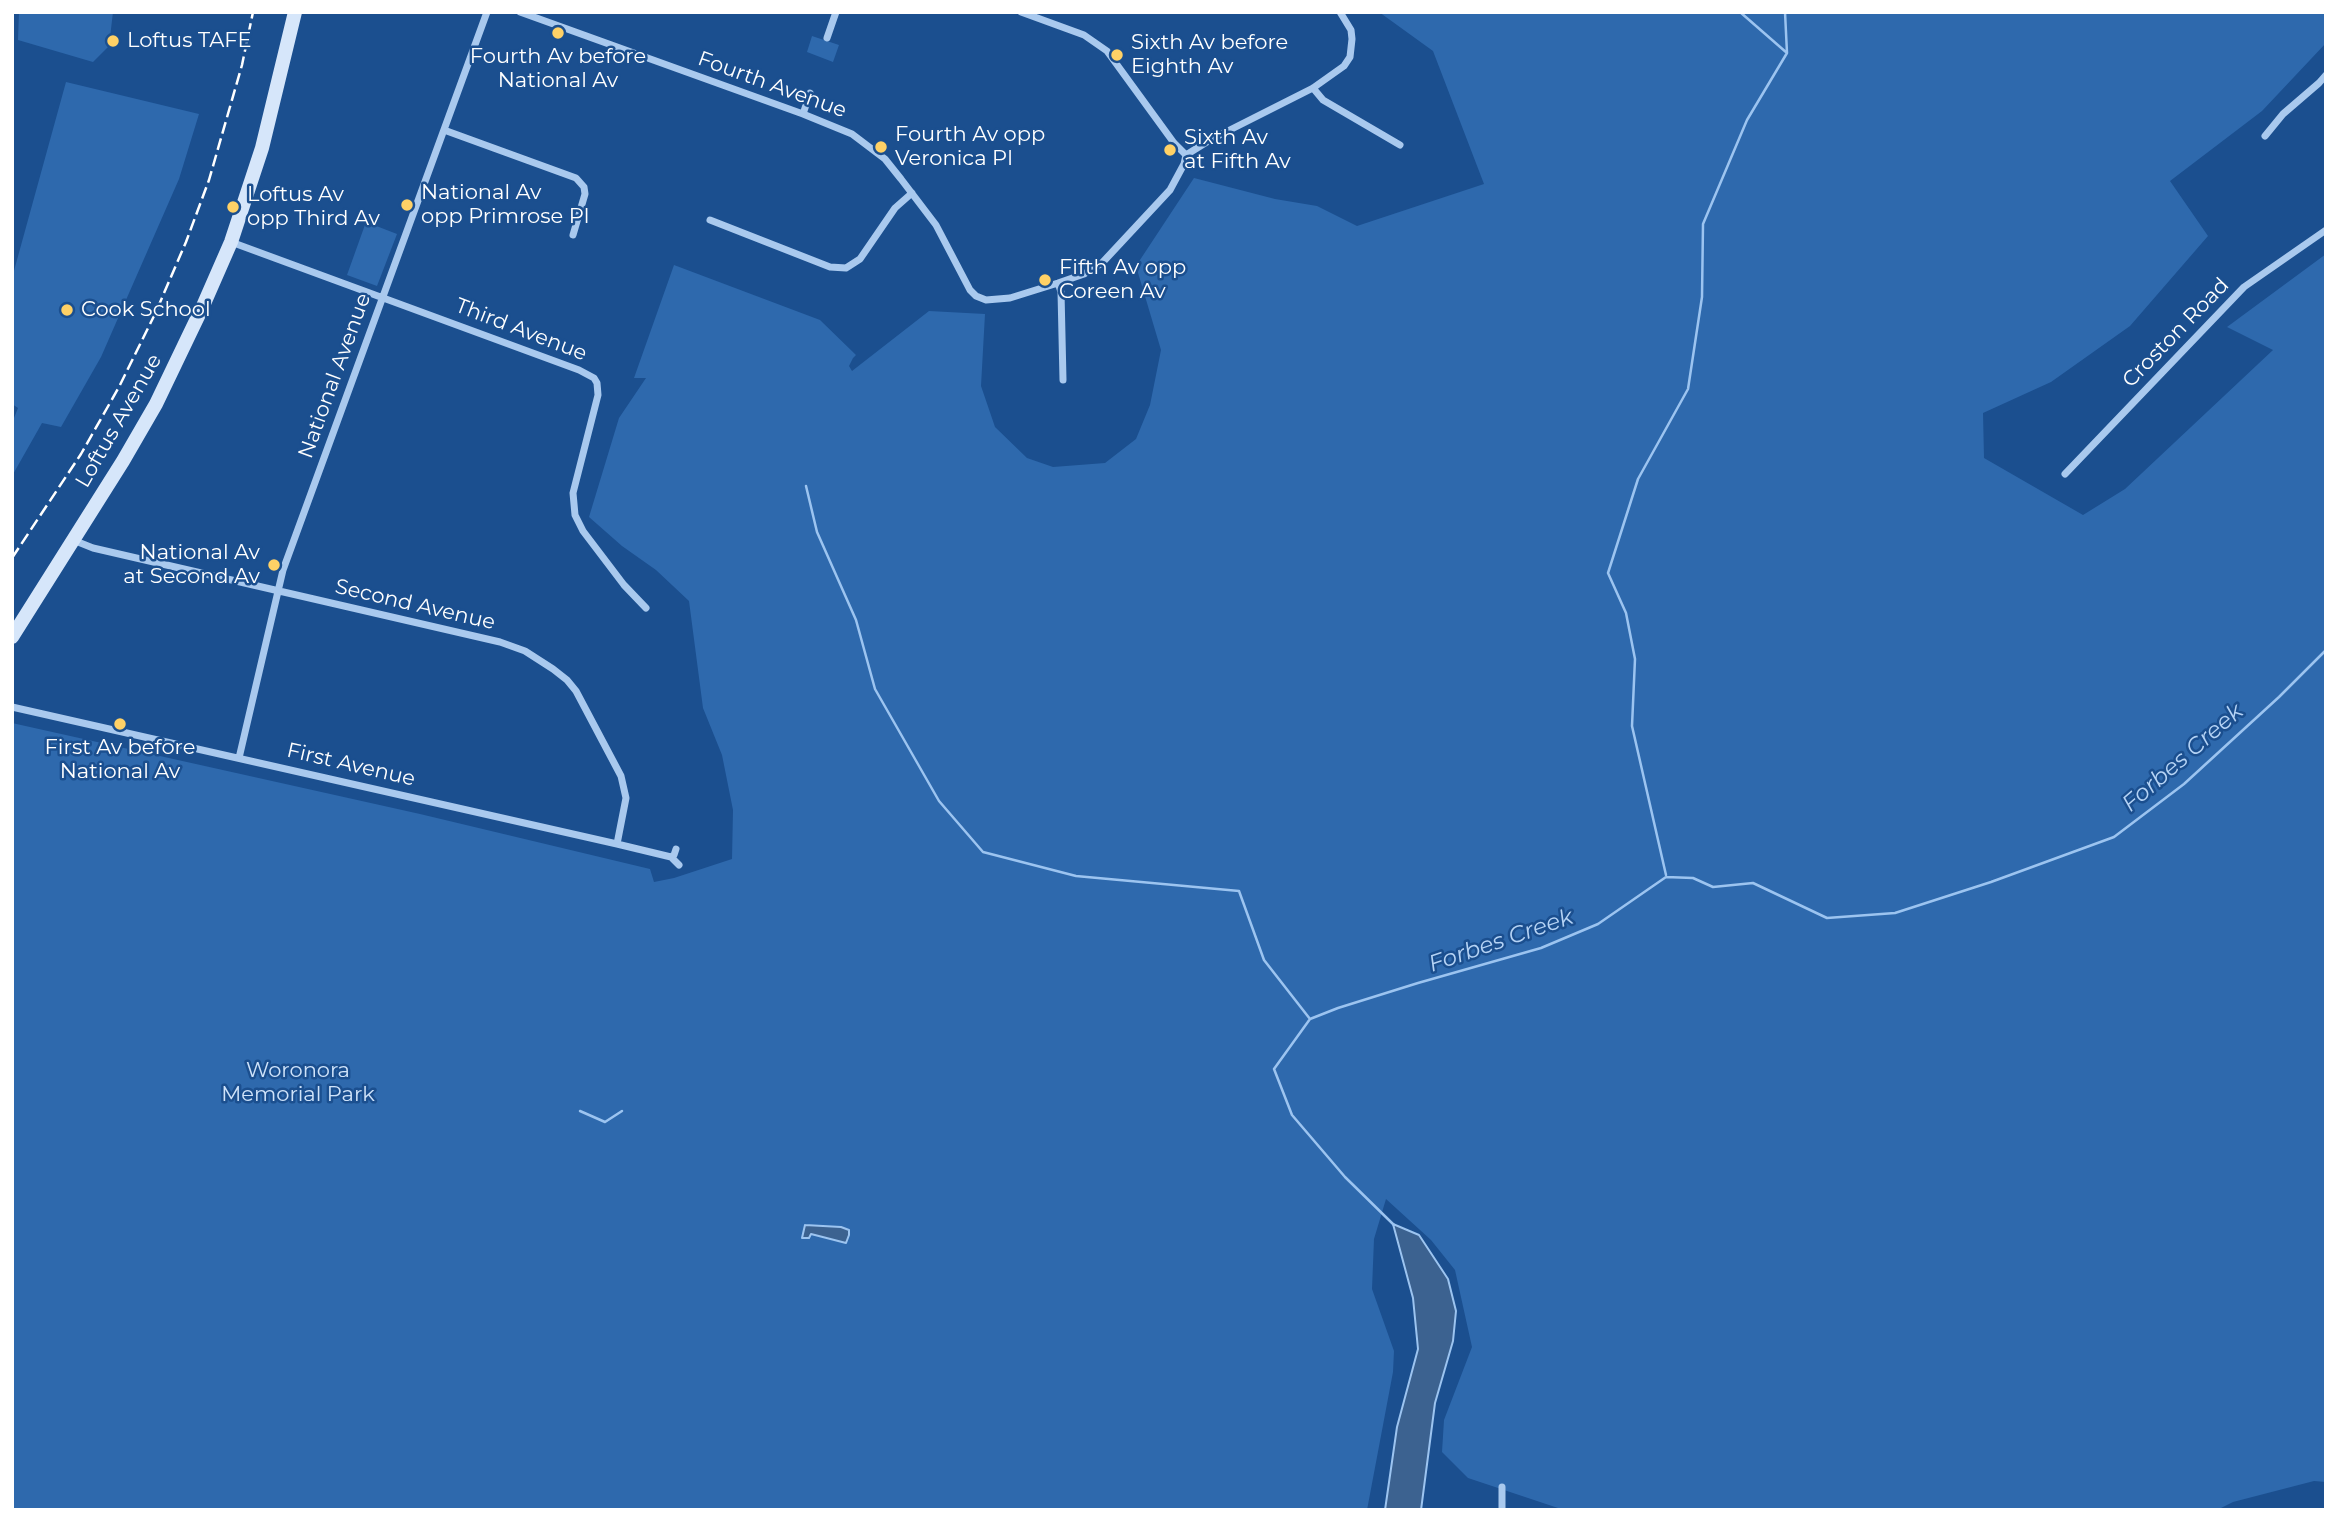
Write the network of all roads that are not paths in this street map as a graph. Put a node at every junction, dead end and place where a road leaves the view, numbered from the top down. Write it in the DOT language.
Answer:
graph roads {
  1 [pos="295,12"];
  2 [pos="487,12"];
  3 [pos="520,12"];
  4 [pos="836,12"];
  5 [pos="1021,12"];
  6 [pos="1340,12"];
  7 [pos="827,38"];
  8 [pos="2326,75"];
  9 [pos="1313,88"];
  10 [pos="810,93"];
  11 [pos="803,114"];
  12 [pos="444,130"];
  13 [pos="2265,136"];
  14 [pos="1400,145"];
  15 [pos="1186,155"];
  16 [pos="912,193"];
  17 [pos="710,220"];
  18 [pos="2326,230"];
  19 [pos="573,235"];
  20 [pos="230,242"];
  21 [pos="1058,283"];
  22 [pos="382,297"];
  23 [pos="1063,380"];
  24 [pos="2065,474"];
  25 [pos="73,540"];
  26 [pos="276,592"];
  27 [pos="646,608"];
  28 [pos="12,637"];
  29 [pos="12,707"];
  30 [pos="239,758"];
  31 [pos="617,844"];
  32 [pos="676,849"];
  33 [pos="671,857"];
  34 [pos="679,865"];
  35 [pos="1502,1488"];
  36 [pos="1502,1510"];
  1 -- 20 [label="street, Loftus Avenue"];
  2 -- 12 [label="street, National Avenue"];
  3 -- 11 [label="street, Fourth Avenue"];
  4 -- 7 [label="street"];
  5 -- 15 [label="street"];
  6 -- 9 [label="street"];
  8 -- 13 [label="street"];
  9 -- 14 [label="street"];
  9 -- 15 [label="street"];
  10 -- 11 [label="street"];
  11 -- 16 [label="street, Fourth Avenue"];
  12 -- 19 [label="street"];
  12 -- 22 [label="street, National Avenue"];
  15 -- 21 [label="street"];
  16 -- 17 [label="street"];
  16 -- 21 [label="street, Fourth Avenue"];
  18 -- 24 [label="street, Croston Road"];
  20 -- 22 [label="street, Third Avenue"];
  20 -- 25 [label="street, Loftus Avenue"];
  21 -- 23 [label="street"];
  22 -- 26 [label="street, National Avenue"];
  22 -- 27 [label="street, Third Avenue"];
  25 -- 26 [label="street, Second Avenue"];
  25 -- 28 [label="street, Loftus Avenue"];
  26 -- 30 [label="street, National Avenue"];
  26 -- 31 [label="street, Second Avenue"];
  29 -- 30 [label="street, First Avenue"];
  30 -- 31 [label="street, First Avenue"];
  31 -- 33 [label="street, First Avenue"];
  32 -- 33 [label="street"];
  33 -- 34 [label="street"];
  35 -- 36 [label="street"];
}
